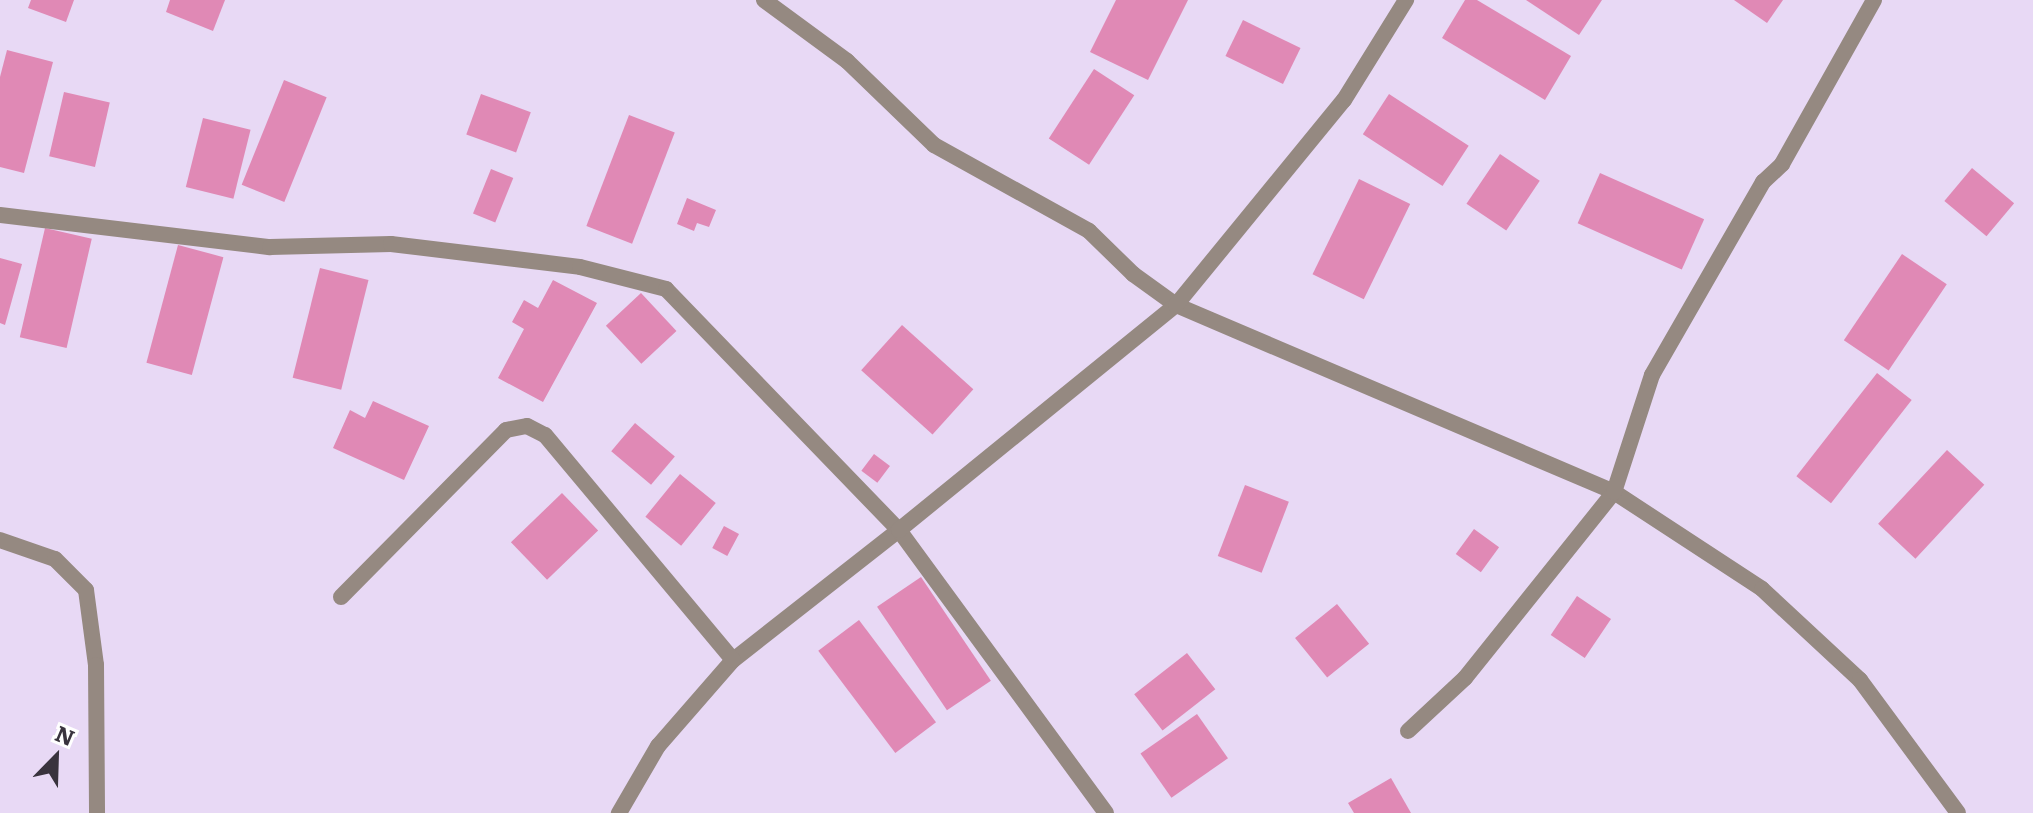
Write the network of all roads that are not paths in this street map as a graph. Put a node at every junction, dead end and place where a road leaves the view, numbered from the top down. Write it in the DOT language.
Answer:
graph roads {
  1 [pos="764,0"];
  2 [pos="1406,0"];
  3 [pos="1874,0"];
  4 [pos="784,5"];
  5 [pos="0,215"];
  6 [pos="1176,305"];
  7 [pos="1614,492"];
  8 [pos="899,530"];
  9 [pos="0,540"];
  10 [pos="341,597"];
  11 [pos="733,660"];
  12 [pos="1408,731"];
  13 [pos="97,813"];
  14 [pos="619,813"];
  15 [pos="1106,813"];
  16 [pos="1958,813"];
  1 -- 4 [label="street"];
  2 -- 6 [label="street"];
  3 -- 7 [label="street"];
  4 -- 6 [label="street"];
  5 -- 8 [label="street"];
  6 -- 7 [label="street"];
  6 -- 8 [label="street"];
  7 -- 12 [label="street"];
  7 -- 16 [label="street"];
  8 -- 11 [label="street"];
  8 -- 15 [label="street"];
  9 -- 13 [label="street"];
  10 -- 11 [label="street"];
  11 -- 14 [label="street"];
}
